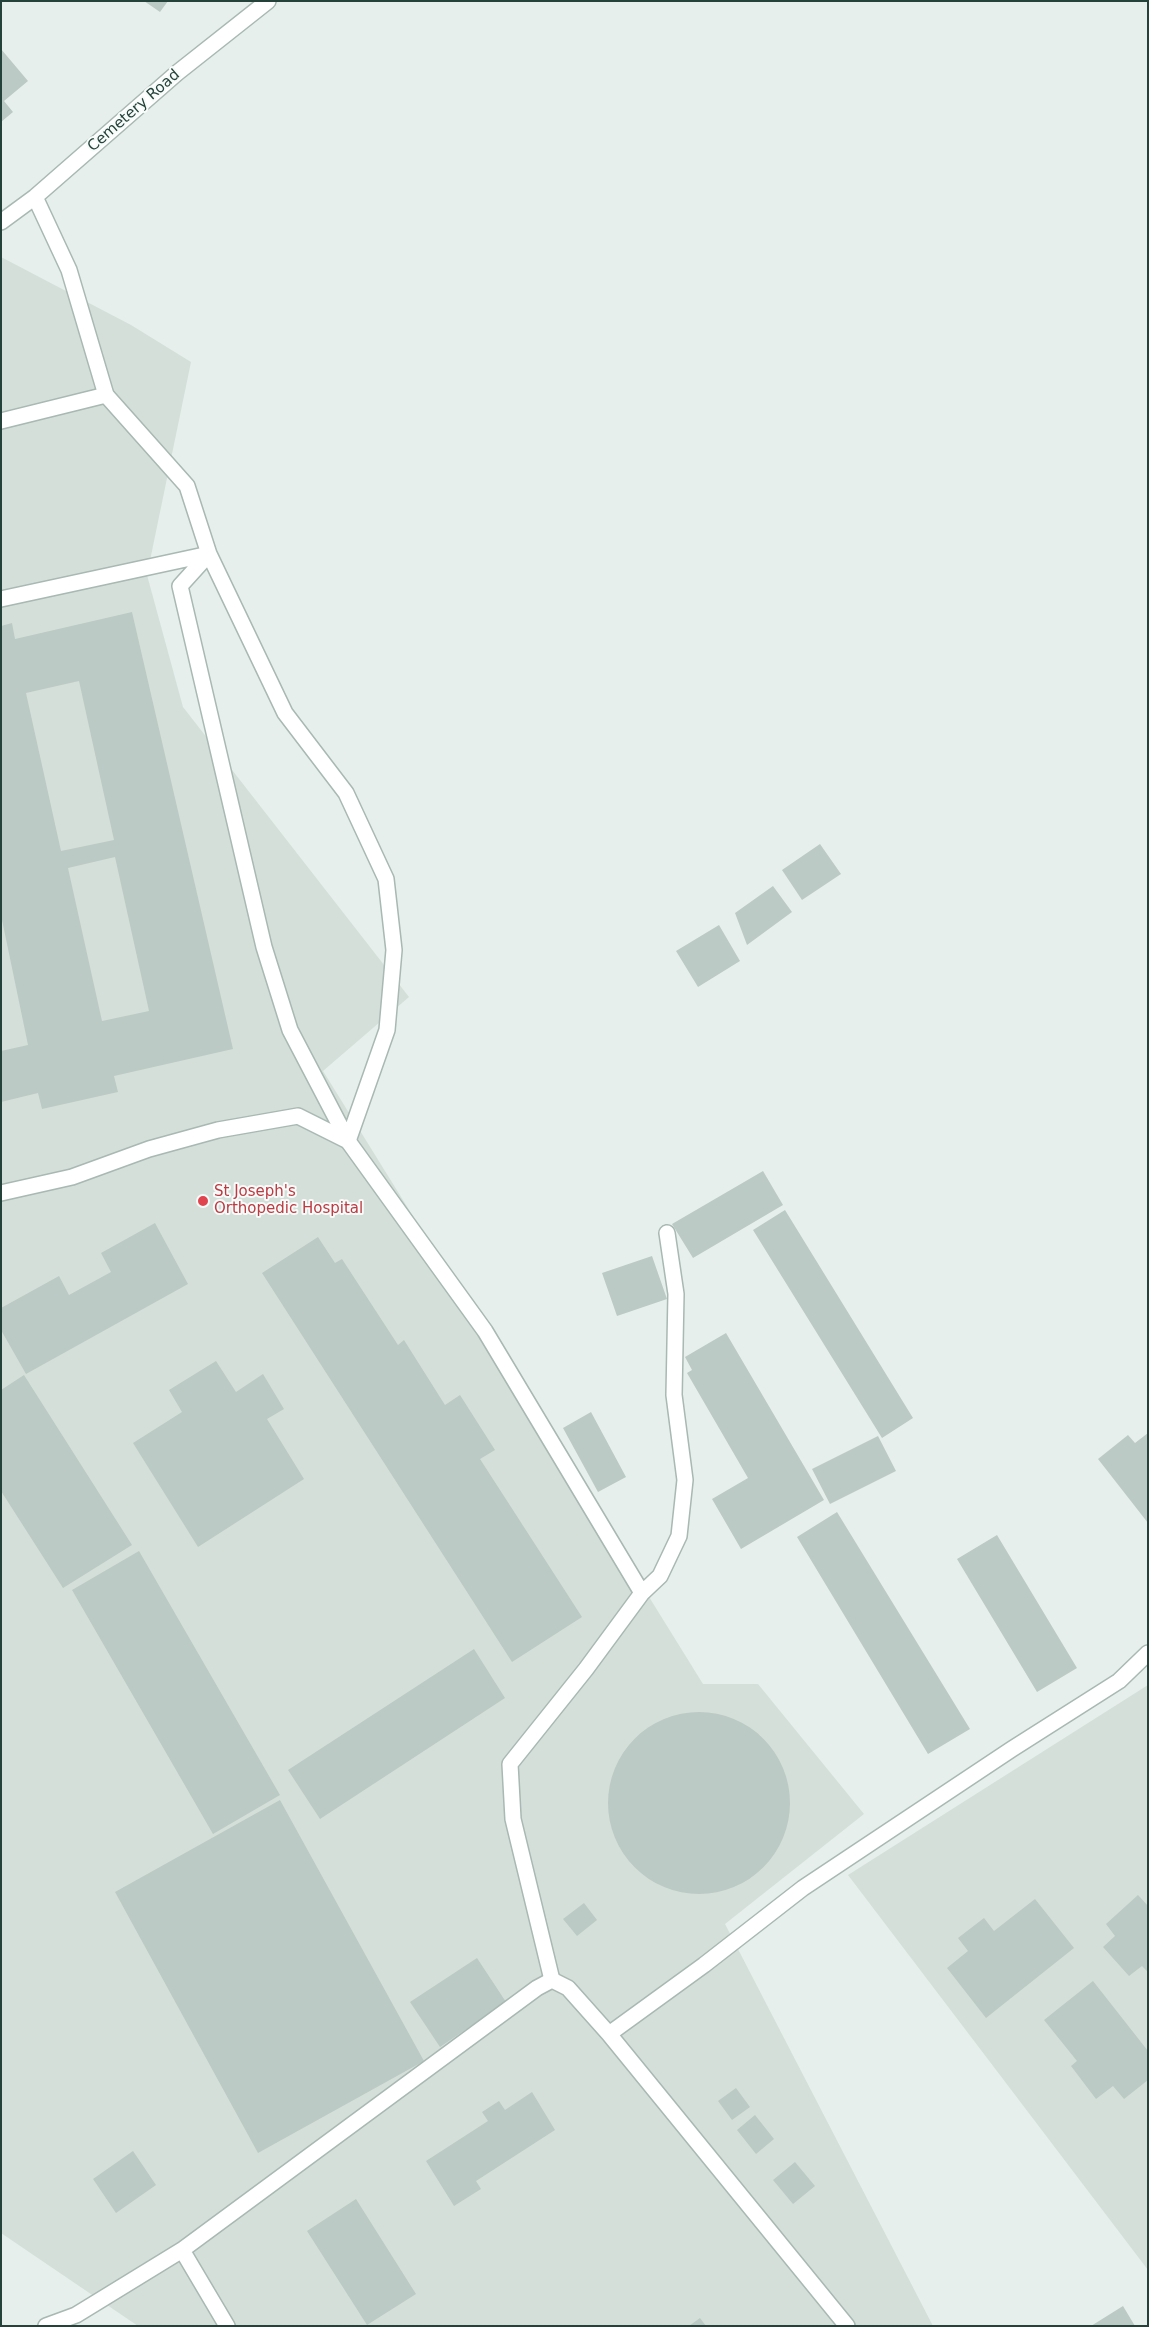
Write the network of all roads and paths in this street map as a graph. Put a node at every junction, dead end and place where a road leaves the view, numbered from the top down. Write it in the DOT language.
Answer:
graph roads {
  1 [pos="268,1"];
  2 [pos="35,197"];
  3 [pos="1,222"];
  4 [pos="106,395"];
  5 [pos="1,421"];
  6 [pos="209,554"];
  7 [pos="1,599"];
  8 [pos="348,1141"];
  9 [pos="1,1193"];
  10 [pos="667,1233"];
  11 [pos="642,1593"];
  12 [pos="1148,1653"];
  13 [pos="552,1980"];
  14 [pos="609,2034"];
  15 [pos="182,2250"];
  16 [pos="46,2326"];
  17 [pos="228,2326"];
  18 [pos="847,2326"];
  1 -- 2 [label="street, Cemetery Road"];
  2 -- 3 [label="street, Cemetery Road"];
  2 -- 4 [label="street"];
  4 -- 5 [label="street"];
  4 -- 6 [label="street"];
  6 -- 7 [label="street"];
  6 -- 8 [label="street"];
  6 -- 8 [label="street"];
  8 -- 9 [label="street"];
  8 -- 11 [label="street"];
  10 -- 11 [label="street"];
  11 -- 13 [label="street"];
  12 -- 14 [label="street"];
  13 -- 14 [label="street"];
  13 -- 15 [label="street"];
  14 -- 18 [label="street"];
  15 -- 16 [label="street"];
  15 -- 17 [label="street"];
}
